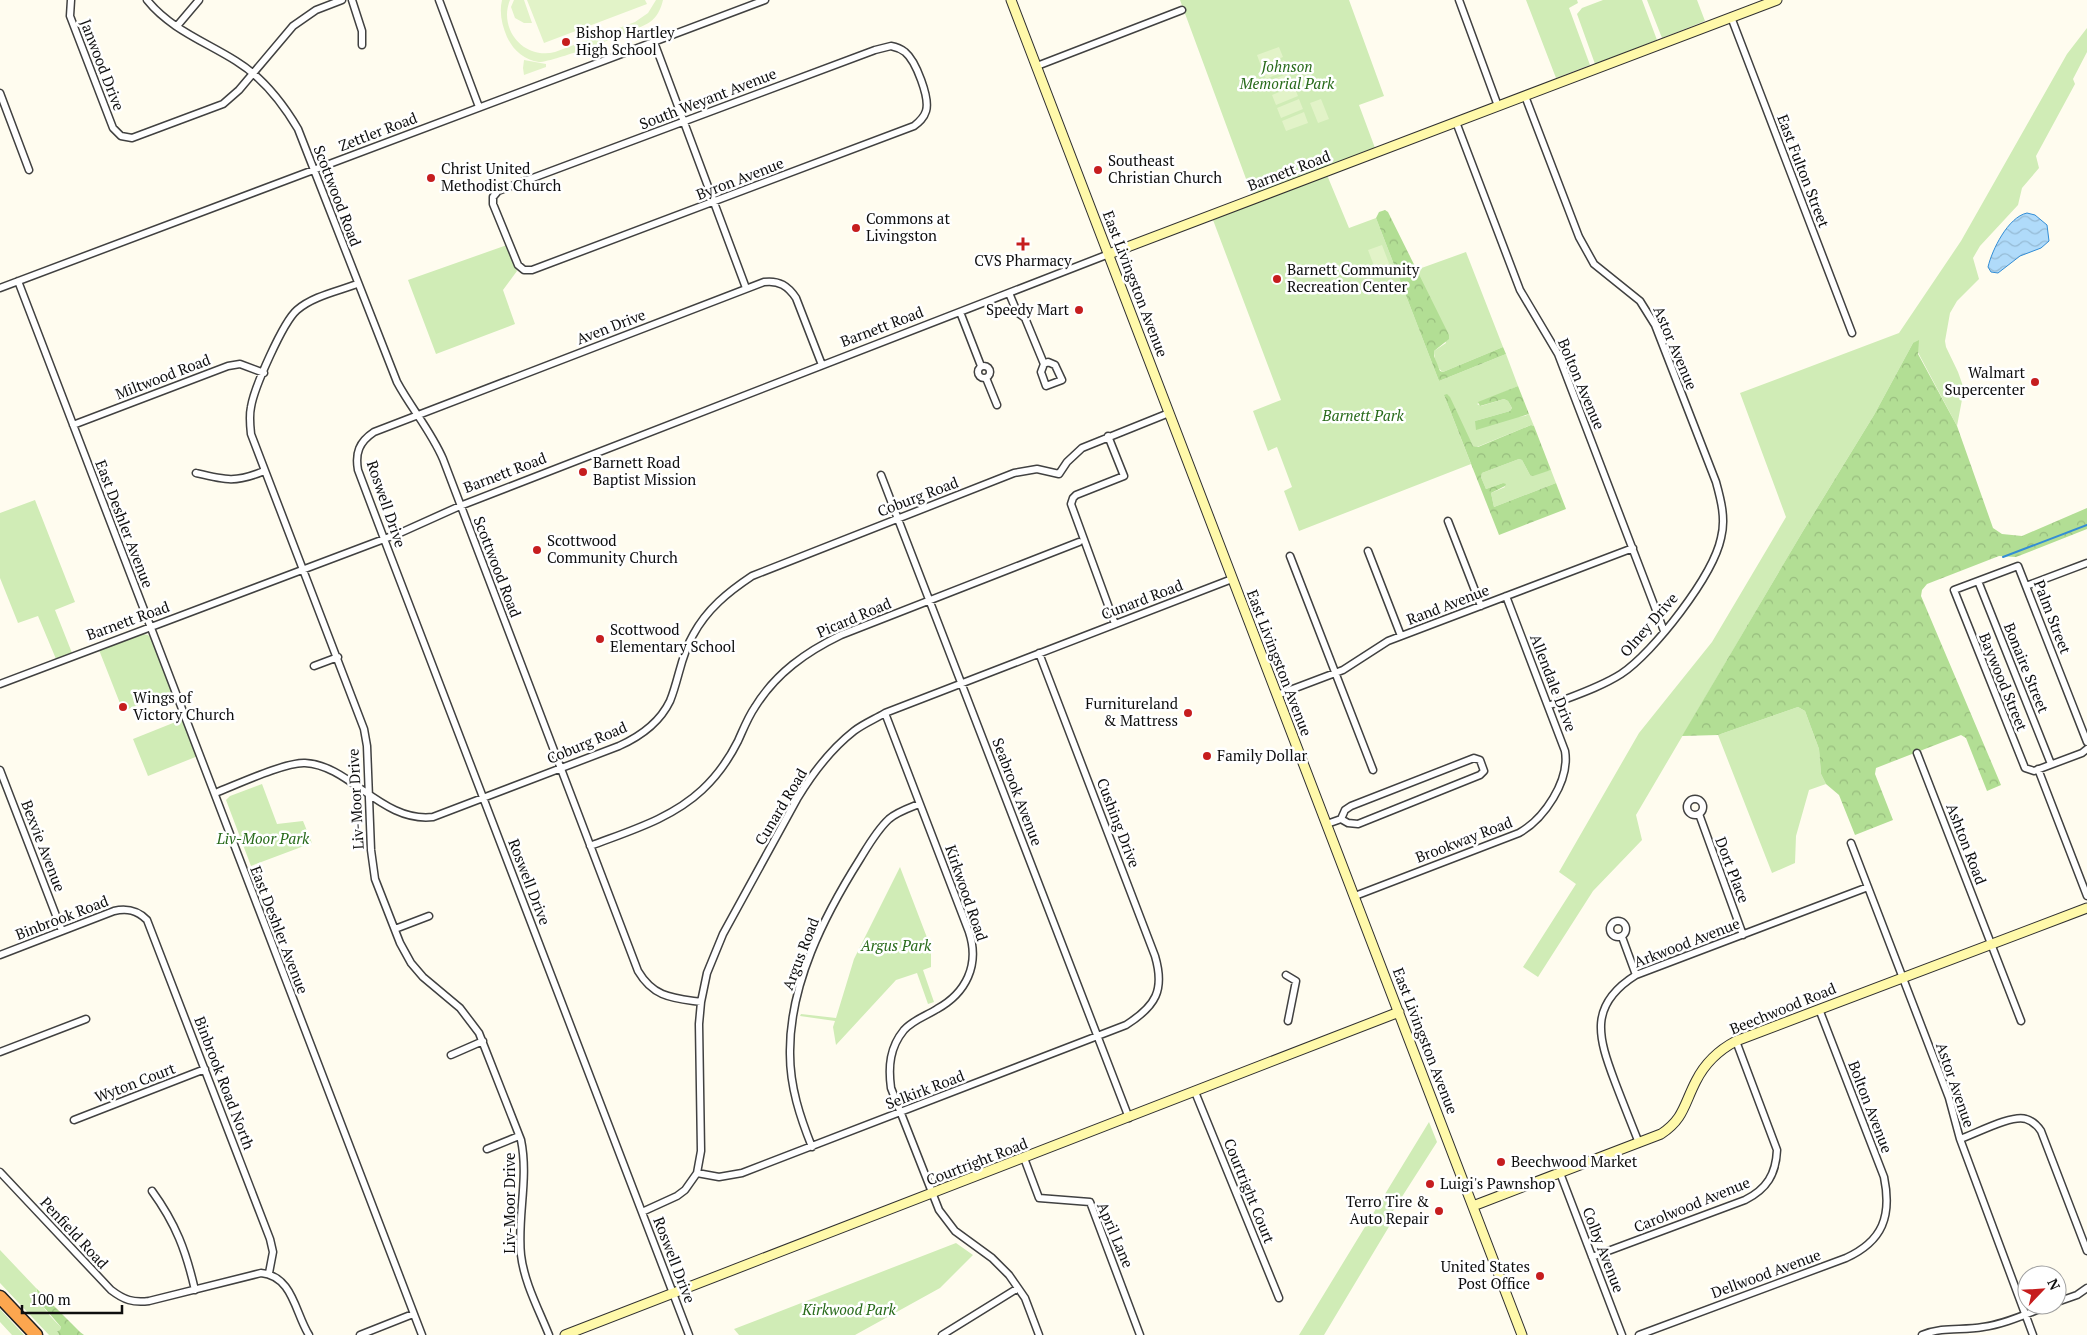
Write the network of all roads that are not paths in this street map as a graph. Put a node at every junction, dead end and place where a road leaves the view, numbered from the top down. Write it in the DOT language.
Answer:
graph roads {
  1 [pos="71,0"];
  2 [pos="147,0"];
  3 [pos="199,0"];
  4 [pos="342,0"];
  5 [pos="352,0"];
  6 [pos="438,0"];
  7 [pos="765,0"];
  8 [pos="1011,0"];
  9 [pos="1459,0"];
  10 [pos="1777,0"];
  11 [pos="1182,10"];
  12 [pos="1730,17"];
  13 [pos="177,26"];
  14 [pos="654,42"];
  15 [pos="362,45"];
  16 [pos="1037,66"];
  17 [pos="253,74"];
  18 [pos="919,78"];
  19 [pos="0,95"];
  20 [pos="1525,96"];
  21 [pos="1498,106"];
  22 [pos="480,107"];
  23 [pos="683,121"];
  24 [pos="1456,122"];
  25 [pos="313,169"];
  26 [pos="30,170"];
  27 [pos="713,202"];
  28 [pos="1109,254"];
  29 [pos="524,270"];
  30 [pos="18,281"];
  31 [pos="358,284"];
  32 [pos="0,288"];
  33 [pos="746,288"];
  34 [pos="1009,293"];
  35 [pos="960,312"];
  36 [pos="1852,333"];
  37 [pos="1044,364"];
  38 [pos="822,365"];
  39 [pos="264,373"];
  40 [pos="997,405"];
  41 [pos="1169,413"];
  42 [pos="417,415"];
  43 [pos="73,425"];
  44 [pos="1108,436"];
  45 [pos="365,438"];
  46 [pos="264,471"];
  47 [pos="196,473"];
  48 [pos="882,475"];
  49 [pos="460,506"];
  50 [pos="898,518"];
  51 [pos="1723,519"];
  52 [pos="1448,520"];
  53 [pos="385,539"];
  54 [pos="1079,542"];
  55 [pos="1633,548"];
  56 [pos="1368,551"];
  57 [pos="1290,556"];
  58 [pos="2087,563"];
  59 [pos="304,569"];
  60 [pos="1232,579"];
  61 [pos="1978,581"];
  62 [pos="2026,586"];
  63 [pos="1954,590"];
  64 [pos="1506,596"];
  65 [pos="930,600"];
  66 [pos="1481,606"];
  67 [pos="1115,624"];
  68 [pos="150,628"];
  69 [pos="1664,631"];
  70 [pos="1401,636"];
  71 [pos="1039,653"];
  72 [pos="338,657"];
  73 [pos="314,666"];
  74 [pos="1336,673"];
  75 [pos="962,683"];
  76 [pos="0,684"];
  77 [pos="1277,695"];
  78 [pos="1548,706"];
  79 [pos="885,713"];
  80 [pos="2087,742"];
  81 [pos="2087,749"];
  82 [pos="1918,752"];
  83 [pos="2050,764"];
  84 [pos="561,769"];
  85 [pos="2038,769"];
  86 [pos="0,770"];
  87 [pos="1373,770"];
  88 [pos="1562,781"];
  89 [pos="215,793"];
  90 [pos="368,794"];
  91 [pos="483,799"];
  92 [pos="920,804"];
  93 [pos="1699,814"];
  94 [pos="1341,819"];
  95 [pos="1327,824"];
  96 [pos="1851,843"];
  97 [pos="590,846"];
  98 [pos="1868,887"];
  99 [pos="1355,896"];
  100 [pos="2087,896"];
  101 [pos="2087,908"];
  102 [pos="133,911"];
  103 [pos="429,916"];
  104 [pos="395,929"];
  105 [pos="62,931"];
  106 [pos="1743,934"];
  107 [pos="1622,937"];
  108 [pos="1990,944"];
  109 [pos="0,955"];
  110 [pos="1286,975"];
  111 [pos="1636,975"];
  112 [pos="1902,977"];
  113 [pos="701,1002"];
  114 [pos="1154,1002"];
  115 [pos="1819,1009"];
  116 [pos="1399,1012"];
  117 [pos="86,1019"];
  118 [pos="1288,1020"];
  119 [pos="2021,1022"];
  120 [pos="1098,1037"];
  121 [pos="483,1041"];
  122 [pos="1736,1041"];
  123 [pos="0,1052"];
  124 [pos="451,1054"];
  125 [pos="205,1069"];
  126 [pos="1195,1092"];
  127 [pos="900,1112"];
  128 [pos="1129,1118"];
  129 [pos="74,1120"];
  130 [pos="519,1136"];
  131 [pos="1960,1139"];
  132 [pos="1639,1143"];
  133 [pos="812,1146"];
  134 [pos="487,1149"];
  135 [pos="1024,1158"];
  136 [pos="0,1172"];
  137 [pos="697,1172"];
  138 [pos="1560,1173"];
  139 [pos="152,1191"];
  140 [pos="932,1194"];
  141 [pos="1473,1206"];
  142 [pos="642,1212"];
  143 [pos="1886,1216"];
  144 [pos="2087,1251"];
  145 [pos="1592,1257"];
  146 [pos="269,1274"];
  147 [pos="1018,1288"];
  148 [pos="2087,1288"];
  149 [pos="196,1290"];
  150 [pos="2017,1292"];
  151 [pos="673,1294"];
  152 [pos="0,1297"];
  153 [pos="1279,1298"];
  154 [pos="2067,1298"];
  155 [pos="413,1314"];
  156 [pos="2022,1315"];
  157 [pos="2025,1315"];
  158 [pos="36,1335"];
  159 [pos="309,1335"];
  160 [pos="360,1335"];
  161 [pos="422,1335"];
  162 [pos="549,1335"];
  163 [pos="565,1335"];
  164 [pos="689,1335"];
  165 [pos="942,1335"];
  166 [pos="1039,1335"];
  167 [pos="1140,1335"];
  168 [pos="1522,1335"];
  169 [pos="1622,1335"];
  170 [pos="1639,1335"];
  171 [pos="1922,1335"];
  172 [pos="2033,1335"];
  1 -- 17 [label="street, Janwood Drive"];
  2 -- 13 [label="street, Scottwood Road"];
  3 -- 13 [label="street"];
  4 -- 17 [label="street"];
  5 -- 15 [label="street"];
  6 -- 22 [label="street"];
  7 -- 14 [label="street, Zettler Road"];
  8 -- 16 [label="street, East Livingston Avenue"];
  9 -- 21 [label="street"];
  10 -- 12 [label="street, Barnett Road"];
  11 -- 16 [label="street"];
  12 -- 20 [label="street, Barnett Road"];
  12 -- 36 [label="street, East Fulton Street"];
  13 -- 17 [label="street, Scottwood Road"];
  14 -- 22 [label="street, Zettler Road"];
  14 -- 23 [label="street"];
  16 -- 28 [label="street, East Livingston Avenue"];
  17 -- 25 [label="street, Scottwood Road"];
  18 -- 23 [label="street, South Weyant Avenue"];
  18 -- 27 [label="street, Byron Avenue"];
  19 -- 26 [label="street"];
  20 -- 21 [label="street, Barnett Road"];
  20 -- 51 [label="street, Astor Avenue"];
  21 -- 24 [label="street, Barnett Road"];
  22 -- 25 [label="street, Zettler Road"];
  23 -- 27 [label="street"];
  23 -- 29 [label="street, South Weyant Avenue"];
  24 -- 28 [label="street, Barnett Road"];
  24 -- 55 [label="street, Bolton Avenue"];
  25 -- 30 [label="street, Zettler Road"];
  25 -- 31 [label="street, Scottwood Road"];
  27 -- 29 [label="street, Byron Avenue"];
  27 -- 33 [label="street"];
  28 -- 34 [label="street, Barnett Road"];
  28 -- 41 [label="street, East Livingston Avenue"];
  30 -- 32 [label="street, Zettler Road"];
  30 -- 43 [label="street, East Deshler Avenue"];
  31 -- 39 [label="street, Liv-Moor Drive"];
  31 -- 42 [label="street, Scottwood Road"];
  33 -- 38 [label="street, Aven Drive"];
  33 -- 42 [label="street, Aven Drive"];
  34 -- 35 [label="street, Barnett Road"];
  34 -- 37 [label="street"];
  35 -- 38 [label="street, Barnett Road"];
  35 -- 40 [label="street"];
  38 -- 49 [label="street, Barnett Road"];
  39 -- 43 [label="street, Miltwood Road"];
  39 -- 46 [label="street, Liv-Moor Drive"];
  41 -- 44 [label="street, Coburg Road"];
  41 -- 60 [label="street, East Livingston Avenue"];
  42 -- 45 [label="street, Aven Drive"];
  42 -- 49 [label="street, Scottwood Road"];
  43 -- 68 [label="street, East Deshler Avenue"];
  44 -- 50 [label="street, Coburg Road"];
  44 -- 67 [label="street"];
  45 -- 53 [label="street, Roswell Drive"];
  46 -- 47 [label="street"];
  46 -- 59 [label="street, Liv-Moor Drive"];
  48 -- 50 [label="street, Seabrook Avenue"];
  49 -- 53 [label="street, Barnett Road"];
  49 -- 84 [label="street, Scottwood Road"];
  50 -- 65 [label="street, Seabrook Avenue"];
  50 -- 84 [label="street, Coburg Road"];
  51 -- 69 [label="street, Olney Drive"];
  52 -- 66 [label="street"];
  53 -- 59 [label="street, Barnett Road"];
  53 -- 91 [label="street, Roswell Drive"];
  54 -- 65 [label="street, Picard Road"];
  55 -- 64 [label="street, Rand Avenue"];
  55 -- 69 [label="street, Bolton Avenue"];
  56 -- 70 [label="street"];
  57 -- 74 [label="street"];
  58 -- 62 [label="street"];
  59 -- 68 [label="street, Barnett Road"];
  59 -- 72 [label="street, Liv-Moor Drive"];
  60 -- 67 [label="street, Cunard Road"];
  60 -- 77 [label="street, East Livingston Avenue"];
  61 -- 62 [label="street, Palm Street"];
  61 -- 63 [label="street, Palm Street"];
  61 -- 83 [label="street, Bonaire Street"];
  62 -- 80 [label="street, Palm Street"];
  63 -- 85 [label="street, Baywood Street"];
  64 -- 66 [label="street, Rand Avenue"];
  64 -- 78 [label="street, Allendale Drive"];
  65 -- 75 [label="street, Seabrook Avenue"];
  65 -- 97 [label="street, Picard Road"];
  66 -- 70 [label="street, Rand Avenue"];
  67 -- 71 [label="street, Cunard Road"];
  68 -- 76 [label="street, Barnett Road"];
  68 -- 89 [label="street, East Deshler Avenue"];
  69 -- 78 [label="street, Olney Drive"];
  70 -- 74 [label="street, Rand Avenue"];
  71 -- 75 [label="street, Cunard Road"];
  71 -- 114 [label="street, Cushing Drive"];
  72 -- 73 [label="street"];
  72 -- 90 [label="street, Liv-Moor Drive"];
  74 -- 77 [label="street, Rand Avenue"];
  74 -- 87 [label="street"];
  75 -- 79 [label="street, Cunard Road"];
  75 -- 120 [label="street, Seabrook Avenue"];
  77 -- 95 [label="street, East Livingston Avenue"];
  78 -- 88 [label="street, Allendale Drive"];
  79 -- 92 [label="street, Kirkwood Road"];
  79 -- 113 [label="street, Cunard Road"];
  81 -- 83 [label="street"];
  82 -- 108 [label="street, Ashton Road"];
  83 -- 85 [label="street"];
  84 -- 91 [label="street, Coburg Road"];
  84 -- 97 [label="street, Scottwood Road"];
  85 -- 100 [label="street"];
  86 -- 105 [label="street, Bexvie Avenue"];
  88 -- 99 [label="street, Brookway Road"];
  89 -- 90 [label="street, Coburg Road"];
  89 -- 155 [label="street, East Deshler Avenue"];
  90 -- 91 [label="street, Coburg Road"];
  90 -- 104 [label="street, Liv-Moor Drive"];
  91 -- 142 [label="street, Roswell Drive"];
  92 -- 127 [label="street, Kirkwood Road"];
  92 -- 133 [label="street, Argus Road"];
  93 -- 106 [label="street, Dort Place"];
  94 -- 94 [label="street"];
  94 -- 95 [label="street"];
  95 -- 99 [label="street, East Livingston Avenue"];
  96 -- 98 [label="street, Astor Avenue"];
  97 -- 113 [label="street, Scottwood Road"];
  98 -- 106 [label="street, Arkwood Avenue"];
  98 -- 112 [label="street, Astor Avenue"];
  99 -- 116 [label="street, East Livingston Avenue"];
  101 -- 108 [label="street, Beechwood Road"];
  102 -- 105 [label="street, Binbrook Road"];
  102 -- 125 [label="street, Binbrook Road North"];
  103 -- 104 [label="street"];
  104 -- 121 [label="street, Liv-Moor Drive"];
  105 -- 109 [label="street, Binbrook Road"];
  106 -- 111 [label="street, Arkwood Avenue"];
  107 -- 111 [label="street"];
  108 -- 112 [label="street, Beechwood Road"];
  108 -- 119 [label="street, Ashton Road"];
  110 -- 118 [label="street"];
  111 -- 132 [label="street, Arkwood Avenue"];
  112 -- 115 [label="street, Beechwood Road"];
  112 -- 131 [label="street, Astor Avenue"];
  113 -- 137 [label="street, Cunard Road"];
  114 -- 120 [label="street, Selkirk Road"];
  115 -- 122 [label="street, Beechwood Road"];
  115 -- 143 [label="street, Bolton Avenue"];
  116 -- 126 [label="street, Courtright Road"];
  116 -- 141 [label="street, East Livingston Avenue"];
  117 -- 123 [label="street"];
  120 -- 127 [label="street, Selkirk Road"];
  120 -- 128 [label="street, Seabrook Avenue"];
  121 -- 124 [label="street"];
  121 -- 130 [label="street, Liv-Moor Drive"];
  122 -- 132 [label="street, Beechwood Road"];
  122 -- 145 [label="street, Carolwood Avenue"];
  125 -- 129 [label="street, Wyton Court"];
  125 -- 146 [label="street, Binbrook Road North"];
  126 -- 128 [label="street, Courtright Road"];
  126 -- 153 [label="street, Courtright Court"];
  127 -- 133 [label="street, Selkirk Road"];
  127 -- 140 [label="street, Kirkwood Road"];
  128 -- 135 [label="street, Courtright Road"];
  130 -- 134 [label="street"];
  130 -- 162 [label="street, Liv-Moor Drive"];
  131 -- 144 [label="street"];
  131 -- 150 [label="street, Astor Avenue"];
  132 -- 138 [label="street, Beechwood Road"];
  133 -- 137 [label="street, Selkirk Road"];
  135 -- 140 [label="street, Courtright Road"];
  135 -- 167 [label="street, April Lane"];
  136 -- 149 [label="street, Penfield Road"];
  137 -- 142 [label="street, Cunard Road"];
  138 -- 141 [label="street, Beechwood Road"];
  138 -- 145 [label="street, Colby Avenue"];
  139 -- 149 [label="street"];
  140 -- 147 [label="street, Kirkwood Road"];
  140 -- 151 [label="street, Courtright Road"];
  141 -- 168 [label="street, East Livingston Avenue"];
  142 -- 151 [label="street, Roswell Drive"];
  143 -- 170 [label="street, Dellwood Avenue"];
  145 -- 169 [label="street, Colby Avenue"];
  146 -- 149 [label="street"];
  146 -- 159 [label="street"];
  147 -- 165 [label="street"];
  147 -- 166 [label="street, Kirkwood Road"];
  148 -- 154 [label="street"];
  151 -- 163 [label="street, Courtright Road"];
  151 -- 164 [label="street, Roswell Drive"];
  152 -- 158 [label="highway"];
  155 -- 160 [label="street"];
  155 -- 161 [label="street, East Deshler Avenue"];
  156 -- 171 [label="street"];
  157 -- 172 [label="street, Astor Avenue"];
}
